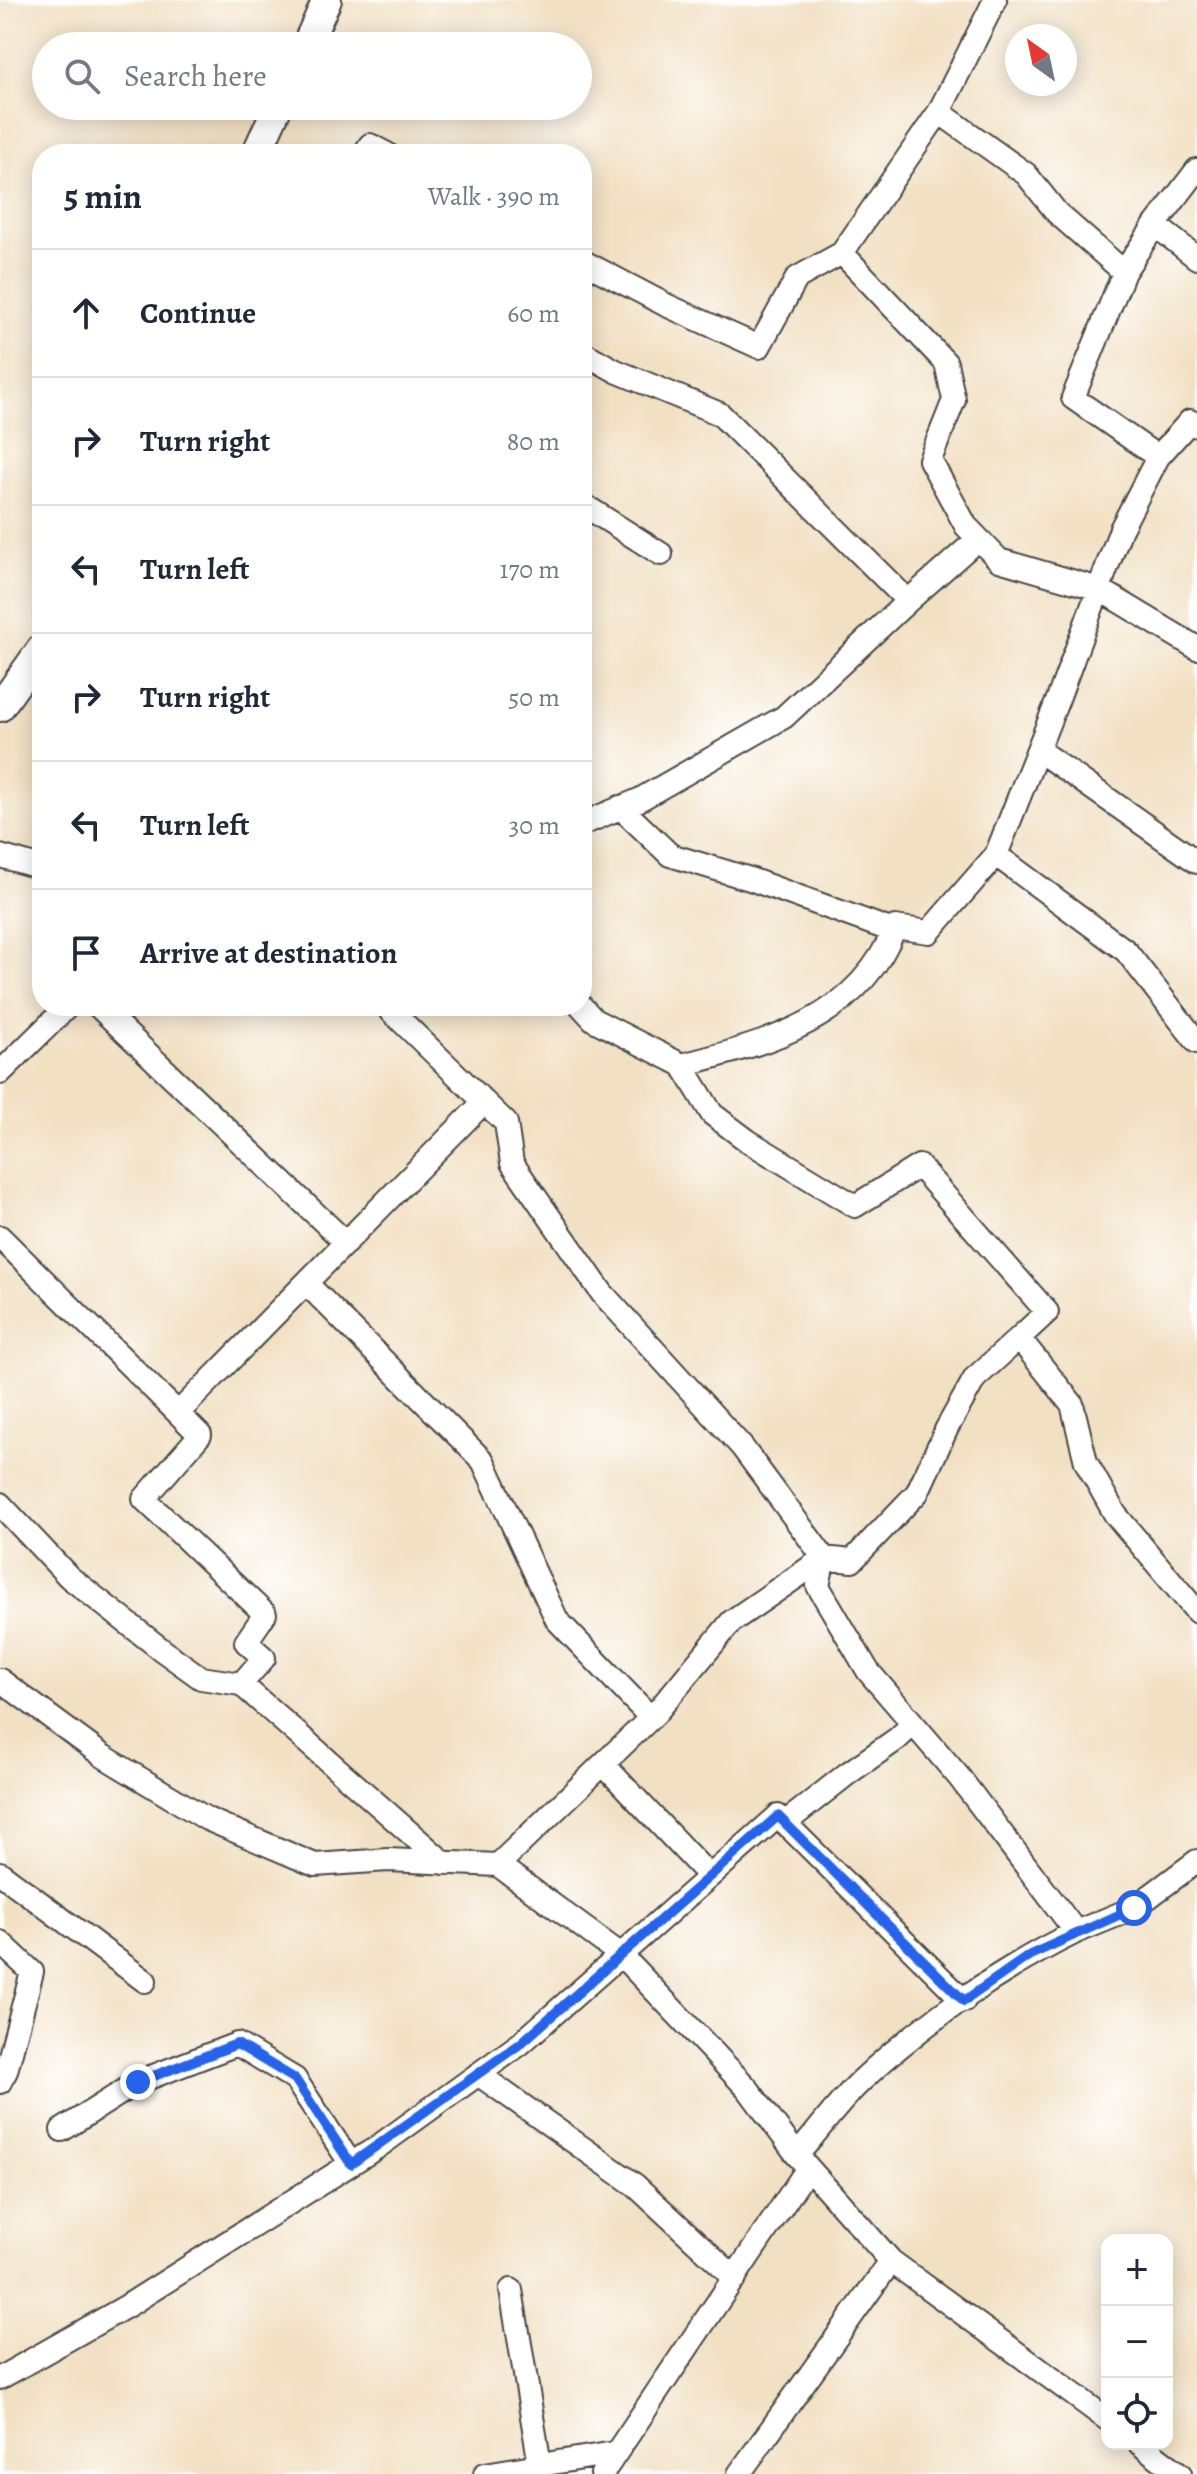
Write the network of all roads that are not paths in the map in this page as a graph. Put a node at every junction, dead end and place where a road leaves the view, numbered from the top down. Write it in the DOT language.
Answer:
graph roads {
  1 [pos="327,0"];
  2 [pos="995,0"];
  3 [pos="312,32"];
  4 [pos="939,112"];
  5 [pos="272,120"];
  6 [pos="261,144"];
  7 [pos="1197,170"];
  8 [pos="1155,225"];
  9 [pos="842,253"];
  10 [pos="1197,258"];
  11 [pos="592,266"];
  12 [pos="1124,272"];
  13 [pos="592,358"];
  14 [pos="1197,426"];
  15 [pos="1158,457"];
  16 [pos="592,510"];
  17 [pos="978,539"];
  18 [pos="661,554"];
  19 [pos="1099,589"];
  20 [pos="908,601"];
  21 [pos="1197,648"];
  22 [pos="32,662"];
  23 [pos="0,707"];
  24 [pos="1038,750"];
  25 [pos="620,807"];
  26 [pos="592,820"];
  27 [pos="996,855"];
  28 [pos="0,856"];
  29 [pos="1197,862"];
  30 [pos="32,865"];
  31 [pos="893,931"];
  32 [pos="58,1016"];
  33 [pos="108,1016"];
  34 [pos="396,1016"];
  35 [pos="590,1016"];
  36 [pos="1197,1042"];
  37 [pos="682,1065"];
  38 [pos="0,1073"];
  39 [pos="484,1102"];
  40 [pos="0,1237"];
  41 [pos="346,1243"];
  42 [pos="306,1283"];
  43 [pos="1019,1338"];
  44 [pos="178,1413"];
  45 [pos="0,1504"];
  46 [pos="824,1558"];
  47 [pos="1197,1612"];
  48 [pos="0,1680"];
  49 [pos="241,1684"];
  50 [pos="651,1718"];
  51 [pos="913,1724"];
  52 [pos="603,1764"];
  53 [pos="785,1823"];
  54 [pos="1197,1861"];
  55 [pos="444,1863"];
  56 [pos="498,1865"];
  57 [pos="0,1873"];
  58 [pos="708,1875"];
  59 [pos="1076,1932"];
  60 [pos="0,1942"];
  61 [pos="621,1955"];
  62 [pos="145,1981"];
  63 [pos="964,2001"];
  64 [pos="478,2074"];
  65 [pos="0,2082"];
  66 [pos="62,2130"];
  67 [pos="803,2162"];
  68 [pos="351,2164"];
  69 [pos="891,2261"];
  70 [pos="735,2278"];
  71 [pos="511,2290"];
  72 [pos="0,2378"];
  73 [pos="1101,2415"];
  74 [pos="1148,2450"];
  75 [pos="614,2453"];
  76 [pos="540,2465"];
  77 [pos="485,2474"];
  78 [pos="602,2474"];
  79 [pos="739,2474"];
  80 [pos="1180,2474"];
  1 -- 3 [label="main road"];
  2 -- 4 [label="street"];
  4 -- 9 [label="street"];
  4 -- 12 [label="street"];
  5 -- 6 [label="main road"];
  7 -- 8 [label="street"];
  8 -- 10 [label="street"];
  8 -- 12 [label="street"];
  9 -- 11 [label="street"];
  9 -- 17 [label="street"];
  12 -- 15 [label="street"];
  13 -- 20 [label="street"];
  14 -- 15 [label="street"];
  15 -- 19 [label="street"];
  16 -- 18 [label="street"];
  17 -- 19 [label="street"];
  17 -- 20 [label="street"];
  19 -- 21 [label="street"];
  19 -- 24 [label="street"];
  20 -- 25 [label="street"];
  22 -- 23 [label="main road"];
  24 -- 27 [label="street"];
  24 -- 29 [label="street"];
  25 -- 26 [label="street"];
  25 -- 31 [label="street"];
  27 -- 31 [label="street"];
  27 -- 36 [label="street"];
  28 -- 30 [label="street"];
  31 -- 37 [label="street"];
  32 -- 38 [label="street"];
  33 -- 41 [label="street"];
  34 -- 39 [label="street"];
  35 -- 37 [label="street"];
  37 -- 43 [label="street"];
  39 -- 41 [label="street"];
  39 -- 46 [label="street"];
  40 -- 44 [label="street"];
  41 -- 42 [label="street"];
  42 -- 44 [label="street"];
  42 -- 50 [label="street"];
  43 -- 46 [label="street"];
  43 -- 47 [label="street"];
  44 -- 49 [label="street"];
  45 -- 49 [label="street"];
  46 -- 50 [label="street"];
  46 -- 51 [label="street"];
  48 -- 55 [label="street"];
  49 -- 55 [label="street"];
  50 -- 52 [label="street"];
  51 -- 53 [label="street"];
  51 -- 59 [label="street"];
  52 -- 56 [label="street"];
  52 -- 58 [label="street"];
  53 -- 58 [label="street"];
  53 -- 63 [label="street"];
  54 -- 59 [label="street"];
  55 -- 56 [label="street"];
  56 -- 61 [label="street"];
  57 -- 62 [label="street"];
  58 -- 61 [label="street"];
  59 -- 63 [label="street"];
  60 -- 65 [label="street"];
  61 -- 64 [label="street"];
  61 -- 67 [label="street"];
  63 -- 67 [label="street"];
  64 -- 68 [label="street"];
  64 -- 70 [label="street"];
  66 -- 68 [label="street"];
  67 -- 69 [label="street"];
  67 -- 70 [label="street"];
  68 -- 72 [label="street"];
  69 -- 73 [label="street"];
  69 -- 79 [label="street"];
  70 -- 75 [label="street"];
  71 -- 76 [label="street"];
  74 -- 80 [label="street"];
  75 -- 76 [label="street"];
  75 -- 78 [label="street"];
  76 -- 77 [label="street"];
}
